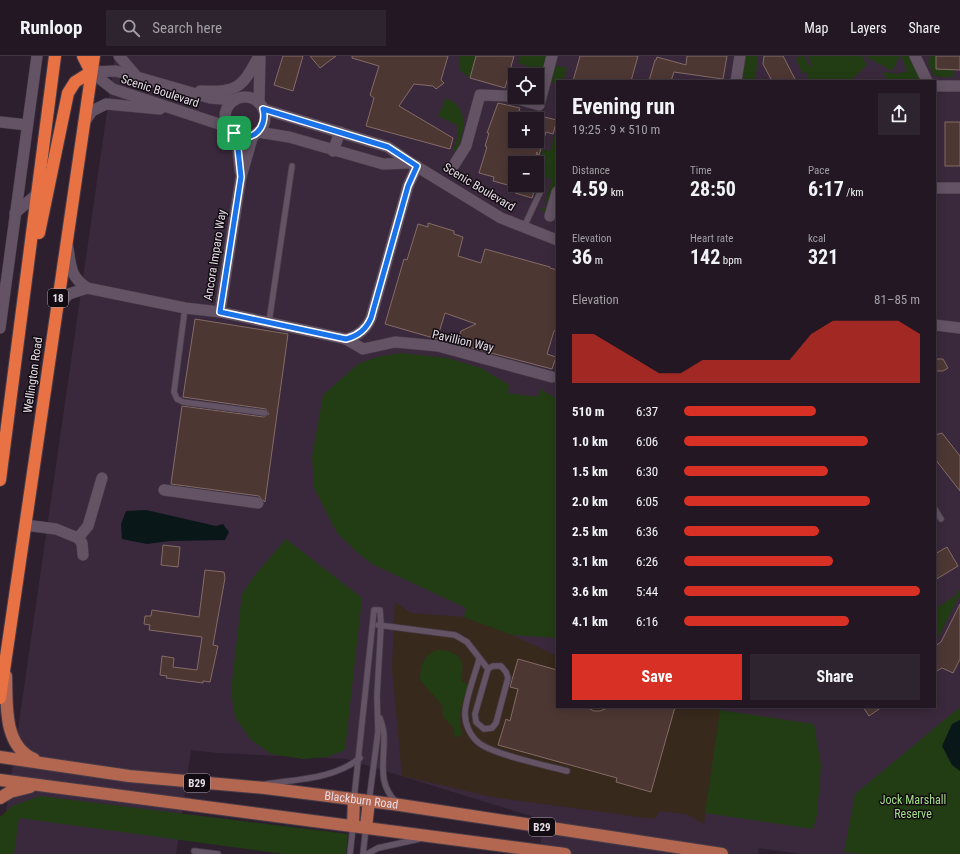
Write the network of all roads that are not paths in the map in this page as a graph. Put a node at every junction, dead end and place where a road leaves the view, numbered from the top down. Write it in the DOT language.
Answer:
graph roads {
  1 [pos="36,56"];
  2 [pos="55,56"];
  3 [pos="83,56"];
  4 [pos="94,56"];
  5 [pos="119,56"];
  6 [pos="260,56"];
  7 [pos="552,56"];
  8 [pos="740,56"];
  9 [pos="915,56"];
  10 [pos="91,72"];
  11 [pos="137,77"];
  12 [pos="736,80"];
  13 [pos="927,80"];
  14 [pos="936,86"];
  15 [pos="960,86"];
  16 [pos="188,90"];
  17 [pos="240,98"];
  18 [pos="261,106"];
  19 [pos="178,110"];
  20 [pos="0,122"];
  21 [pos="84,122"];
  22 [pos="27,126"];
  23 [pos="231,130"];
  24 [pos="340,132"];
  25 [pos="255,134"];
  26 [pos="333,151"];
  27 [pos="414,164"];
  28 [pos="454,165"];
  29 [pos="292,166"];
  30 [pos="241,177"];
  31 [pos="936,188"];
  32 [pos="960,188"];
  33 [pos="540,192"];
  34 [pos="36,195"];
  35 [pos="556,195"];
  36 [pos="15,213"];
  37 [pos="550,216"];
  38 [pos="524,227"];
  39 [pos="556,240"];
  40 [pos="67,241"];
  41 [pos="87,288"];
  42 [pos="57,305"];
  43 [pos="185,308"];
  44 [pos="23,311"];
  45 [pos="220,312"];
  46 [pos="269,322"];
  47 [pos="936,325"];
  48 [pos="291,327"];
  49 [pos="0,328"];
  50 [pos="960,328"];
  51 [pos="346,339"];
  52 [pos="552,377"];
  53 [pos="265,413"];
  54 [pos="102,478"];
  55 [pos="0,480"];
  56 [pos="164,490"];
  57 [pos="258,503"];
  58 [pos="936,511"];
  59 [pos="941,519"];
  60 [pos="25,525"];
  61 [pos="78,538"];
  62 [pos="83,555"];
  63 [pos="372,624"];
  64 [pos="381,625"];
  65 [pos="479,660"];
  66 [pos="488,669"];
  67 [pos="2,689"];
  68 [pos="378,710"];
  69 [pos="479,727"];
  70 [pos="474,737"];
  71 [pos="0,757"];
  72 [pos="360,758"];
  73 [pos="41,762"];
  74 [pos="567,771"];
  75 [pos="0,780"];
  76 [pos="39,786"];
  77 [pos="248,786"];
  78 [pos="0,798"];
  79 [pos="354,799"];
  80 [pos="368,801"];
  81 [pos="400,805"];
  82 [pos="353,825"];
  83 [pos="366,827"];
  84 [pos="431,836"];
  85 [pos="194,851"];
  86 [pos="218,854"];
  87 [pos="350,854"];
  88 [pos="363,854"];
  89 [pos="367,854"];
  90 [pos="565,854"];
  91 [pos="722,854"];
  1 -- 22 [label="street"];
  2 -- 34 [label="highway, Wellington Road"];
  3 -- 10 [label="highway"];
  4 -- 10 [label="highway, Wellington Road / 18"];
  5 -- 11 [label="street"];
  6 -- 16 [label="street"];
  6 -- 17 [label="street"];
  6 -- 18 [label="street"];
  7 -- 28 [label="street"];
  8 -- 12 [label="street"];
  9 -- 13 [label="street"];
  10 -- 11 [label="street, Scenic Boulevard"];
  10 -- 19 [label="street, Scenic Boulevard"];
  10 -- 21 [label="highway, Wellington Road / 18"];
  10 -- 44 [label="highway"];
  11 -- 16 [label="street, Scenic Boulevard"];
  14 -- 15 [label="street"];
  16 -- 17 [label="street, Scenic Boulevard"];
  17 -- 18 [label="street"];
  17 -- 23 [label="street"];
  18 -- 24 [label="street, Scenic Boulevard"];
  18 -- 25 [label="street"];
  19 -- 21 [label="street"];
  19 -- 23 [label="street, Scenic Boulevard"];
  20 -- 22 [label="street"];
  21 -- 40 [label="highway, Wellington Road / 18"];
  22 -- 36 [label="street"];
  23 -- 25 [label="street"];
  23 -- 30 [label="street, Ancora Imparo Way"];
  24 -- 26 [label="street"];
  24 -- 27 [label="street, Scenic Boulevard"];
  25 -- 26 [label="street"];
  25 -- 30 [label="street, Ancora Imparo Way"];
  26 -- 27 [label="street"];
  27 -- 38 [label="street, Scenic Boulevard"];
  27 -- 51 [label="street"];
  29 -- 46 [label="lane"];
  30 -- 45 [label="street, Ancora Imparo Way"];
  31 -- 32 [label="street"];
  33 -- 38 [label="lane"];
  34 -- 36 [label="street"];
  34 -- 44 [label="highway, Wellington Road"];
  35 -- 37 [label="street"];
  36 -- 49 [label="street"];
  38 -- 39 [label="street, Scenic Boulevard"];
  40 -- 41 [label="street"];
  40 -- 42 [label="highway, Wellington Road / 18"];
  41 -- 42 [label="street"];
  41 -- 43 [label="street"];
  42 -- 60 [label="highway, Wellington Road / 18"];
  43 -- 45 [label="street"];
  43 -- 53 [label="lane"];
  44 -- 55 [label="highway, Wellington Road"];
  45 -- 46 [label="street, Ancora Imparo Way"];
  46 -- 48 [label="street, Ancora Imparo Way"];
  47 -- 50 [label="street"];
  48 -- 51 [label="street, Pavillion Way"];
  51 -- 52 [label="street, Pavillion Way"];
  54 -- 61 [label="street"];
  56 -- 57 [label="street"];
  58 -- 59 [label="lane"];
  60 -- 61 [label="street"];
  60 -- 67 [label="highway, Wellington Road / 18"];
  61 -- 62 [label="street"];
  63 -- 64 [label="lane"];
  63 -- 64 [label="lane"];
  63 -- 72 [label="lane"];
  64 -- 65 [label="lane"];
  64 -- 68 [label="lane"];
  65 -- 66 [label="lane"];
  65 -- 70 [label="lane"];
  66 -- 69 [label="lane"];
  66 -- 69 [label="lane"];
  67 -- 73 [label="main road"];
  68 -- 80 [label="lane"];
  68 -- 81 [label="lane"];
  69 -- 70 [label="lane"];
  70 -- 74 [label="lane"];
  71 -- 73 [label="main road, Blackburn Road / B29"];
  72 -- 77 [label="lane"];
  72 -- 79 [label="lane"];
  73 -- 77 [label="main road, Blackburn Road / B29"];
  75 -- 76 [label="main road, B29"];
  76 -- 78 [label="main road"];
  76 -- 82 [label="main road, B29"];
  77 -- 79 [label="main road, Blackburn Road / B29"];
  79 -- 80 [label="main road, Blackburn Road / B29"];
  79 -- 82 [label="main road"];
  80 -- 81 [label="main road, Blackburn Road / B29"];
  80 -- 83 [label="main road"];
  81 -- 91 [label="main road, Blackburn Road / B29"];
  82 -- 83 [label="main road, B29"];
  82 -- 87 [label="lane"];
  83 -- 84 [label="main road, B29"];
  83 -- 88 [label="lane"];
  84 -- 89 [label="lane"];
  84 -- 90 [label="main road, B29"];
  85 -- 86 [label="lane"];
}
